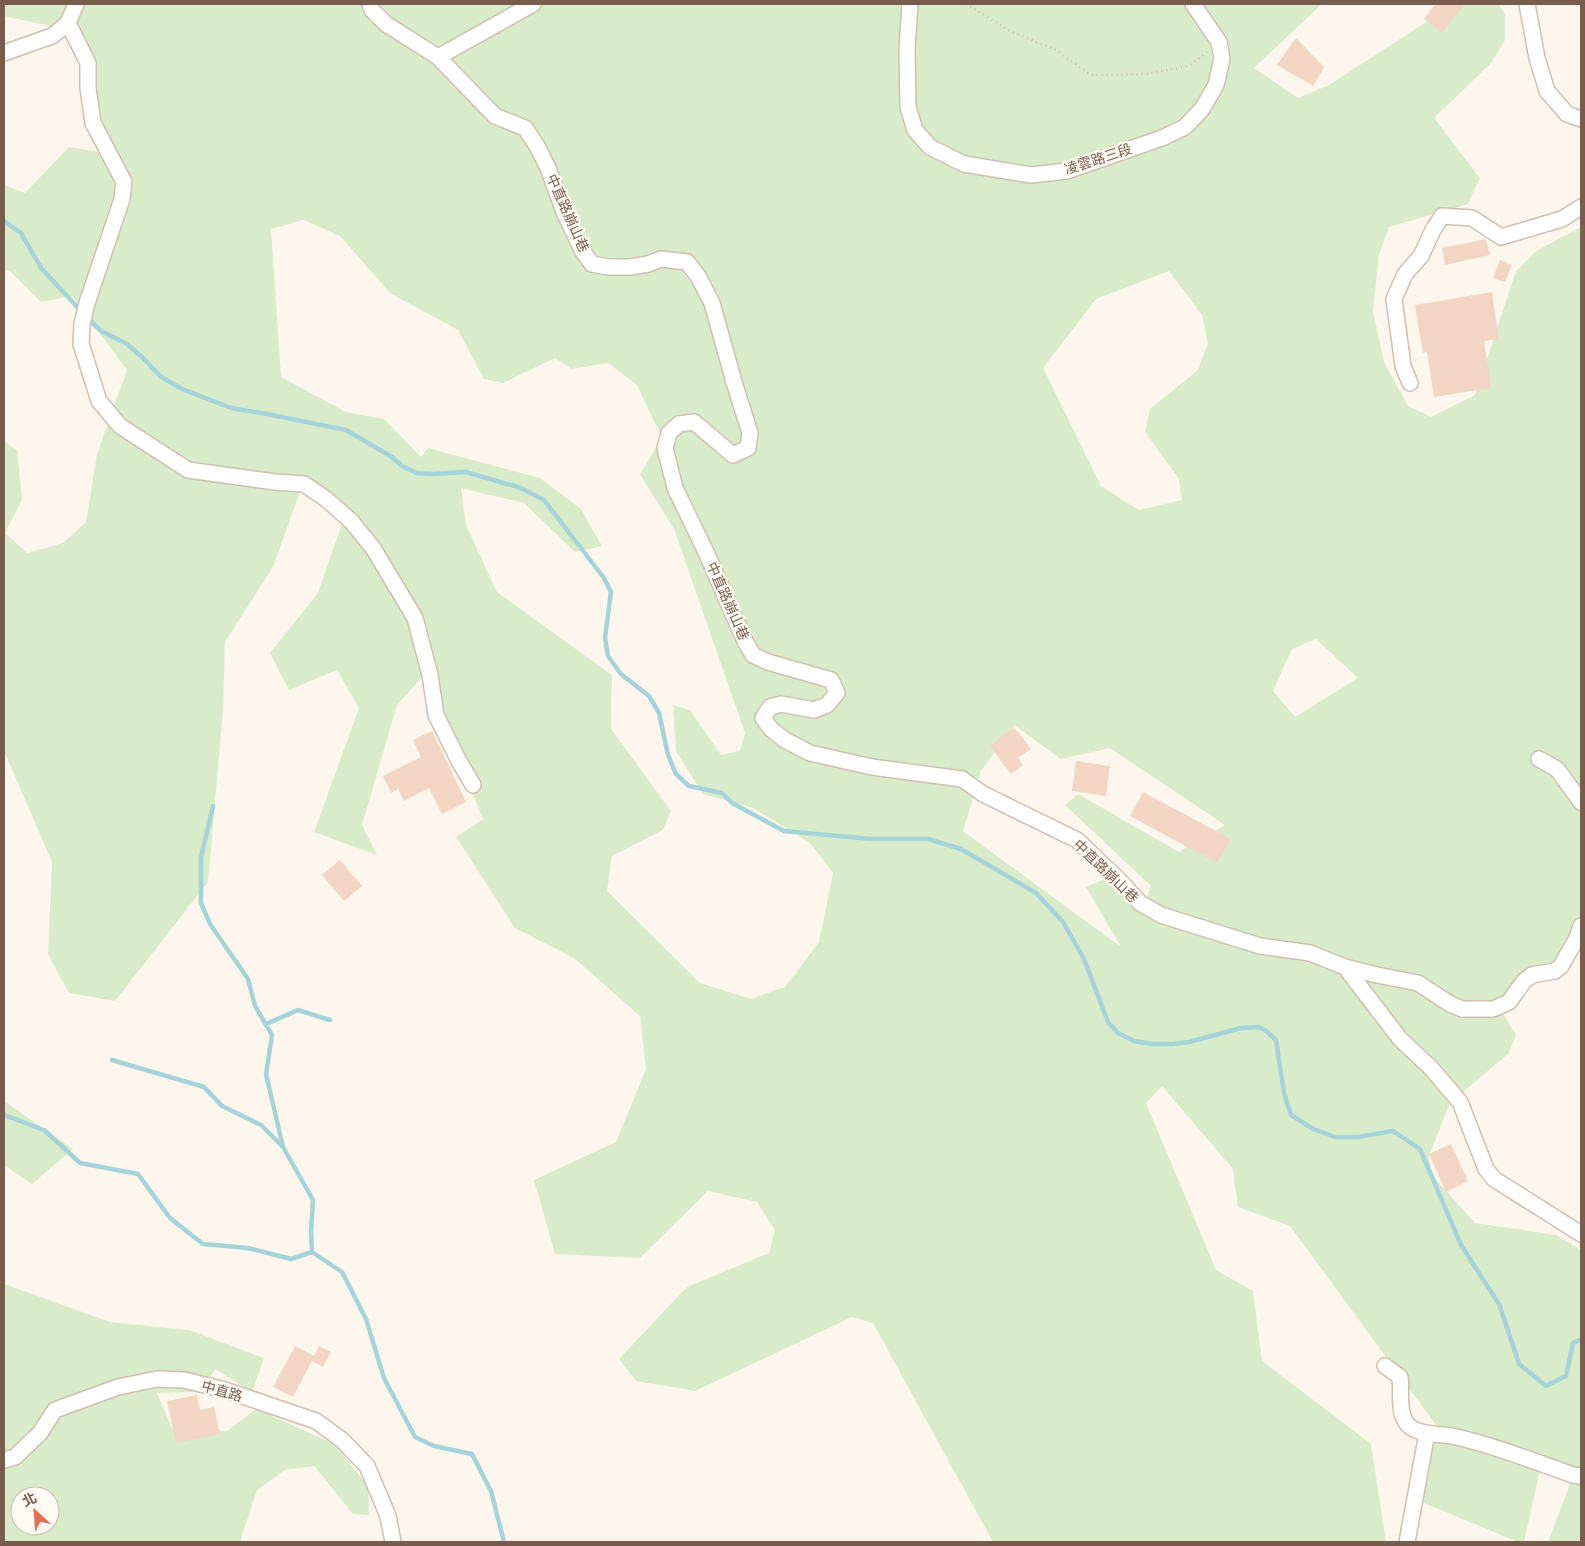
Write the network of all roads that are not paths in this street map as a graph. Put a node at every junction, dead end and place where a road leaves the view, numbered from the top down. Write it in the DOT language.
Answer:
graph roads {
  1 [pos="76,4"];
  2 [pos="370,4"];
  3 [pos="534,4"];
  4 [pos="910,4"];
  5 [pos="1193,4"];
  6 [pos="1528,4"];
  7 [pos="68,23"];
  8 [pos="4,53"];
  9 [pos="438,57"];
  10 [pos="1581,119"];
  11 [pos="1581,207"];
  12 [pos="1410,383"];
  13 [pos="1538,759"];
  14 [pos="473,785"];
  15 [pos="1581,802"];
  16 [pos="1581,926"];
  17 [pos="1345,967"];
  18 [pos="1581,1234"];
  19 [pos="1385,1366"];
  20 [pos="1427,1433"];
  21 [pos="4,1460"];
  22 [pos="1581,1476"];
  23 [pos="392,1542"];
  24 [pos="1407,1542"];
  1 -- 7 [label="street"];
  2 -- 9 [label="street, 中直路崩山巷"];
  3 -- 9 [label="street"];
  4 -- 5 [label="street, 凌雲路三段"];
  6 -- 10 [label="street"];
  7 -- 8 [label="street"];
  7 -- 14 [label="street"];
  9 -- 17 [label="street, 中直路崩山巷"];
  11 -- 12 [label="street"];
  13 -- 15 [label="street"];
  16 -- 17 [label="street"];
  17 -- 18 [label="street"];
  19 -- 20 [label="street"];
  20 -- 22 [label="street"];
  20 -- 24 [label="street"];
  21 -- 23 [label="street, 中直路"];
}
